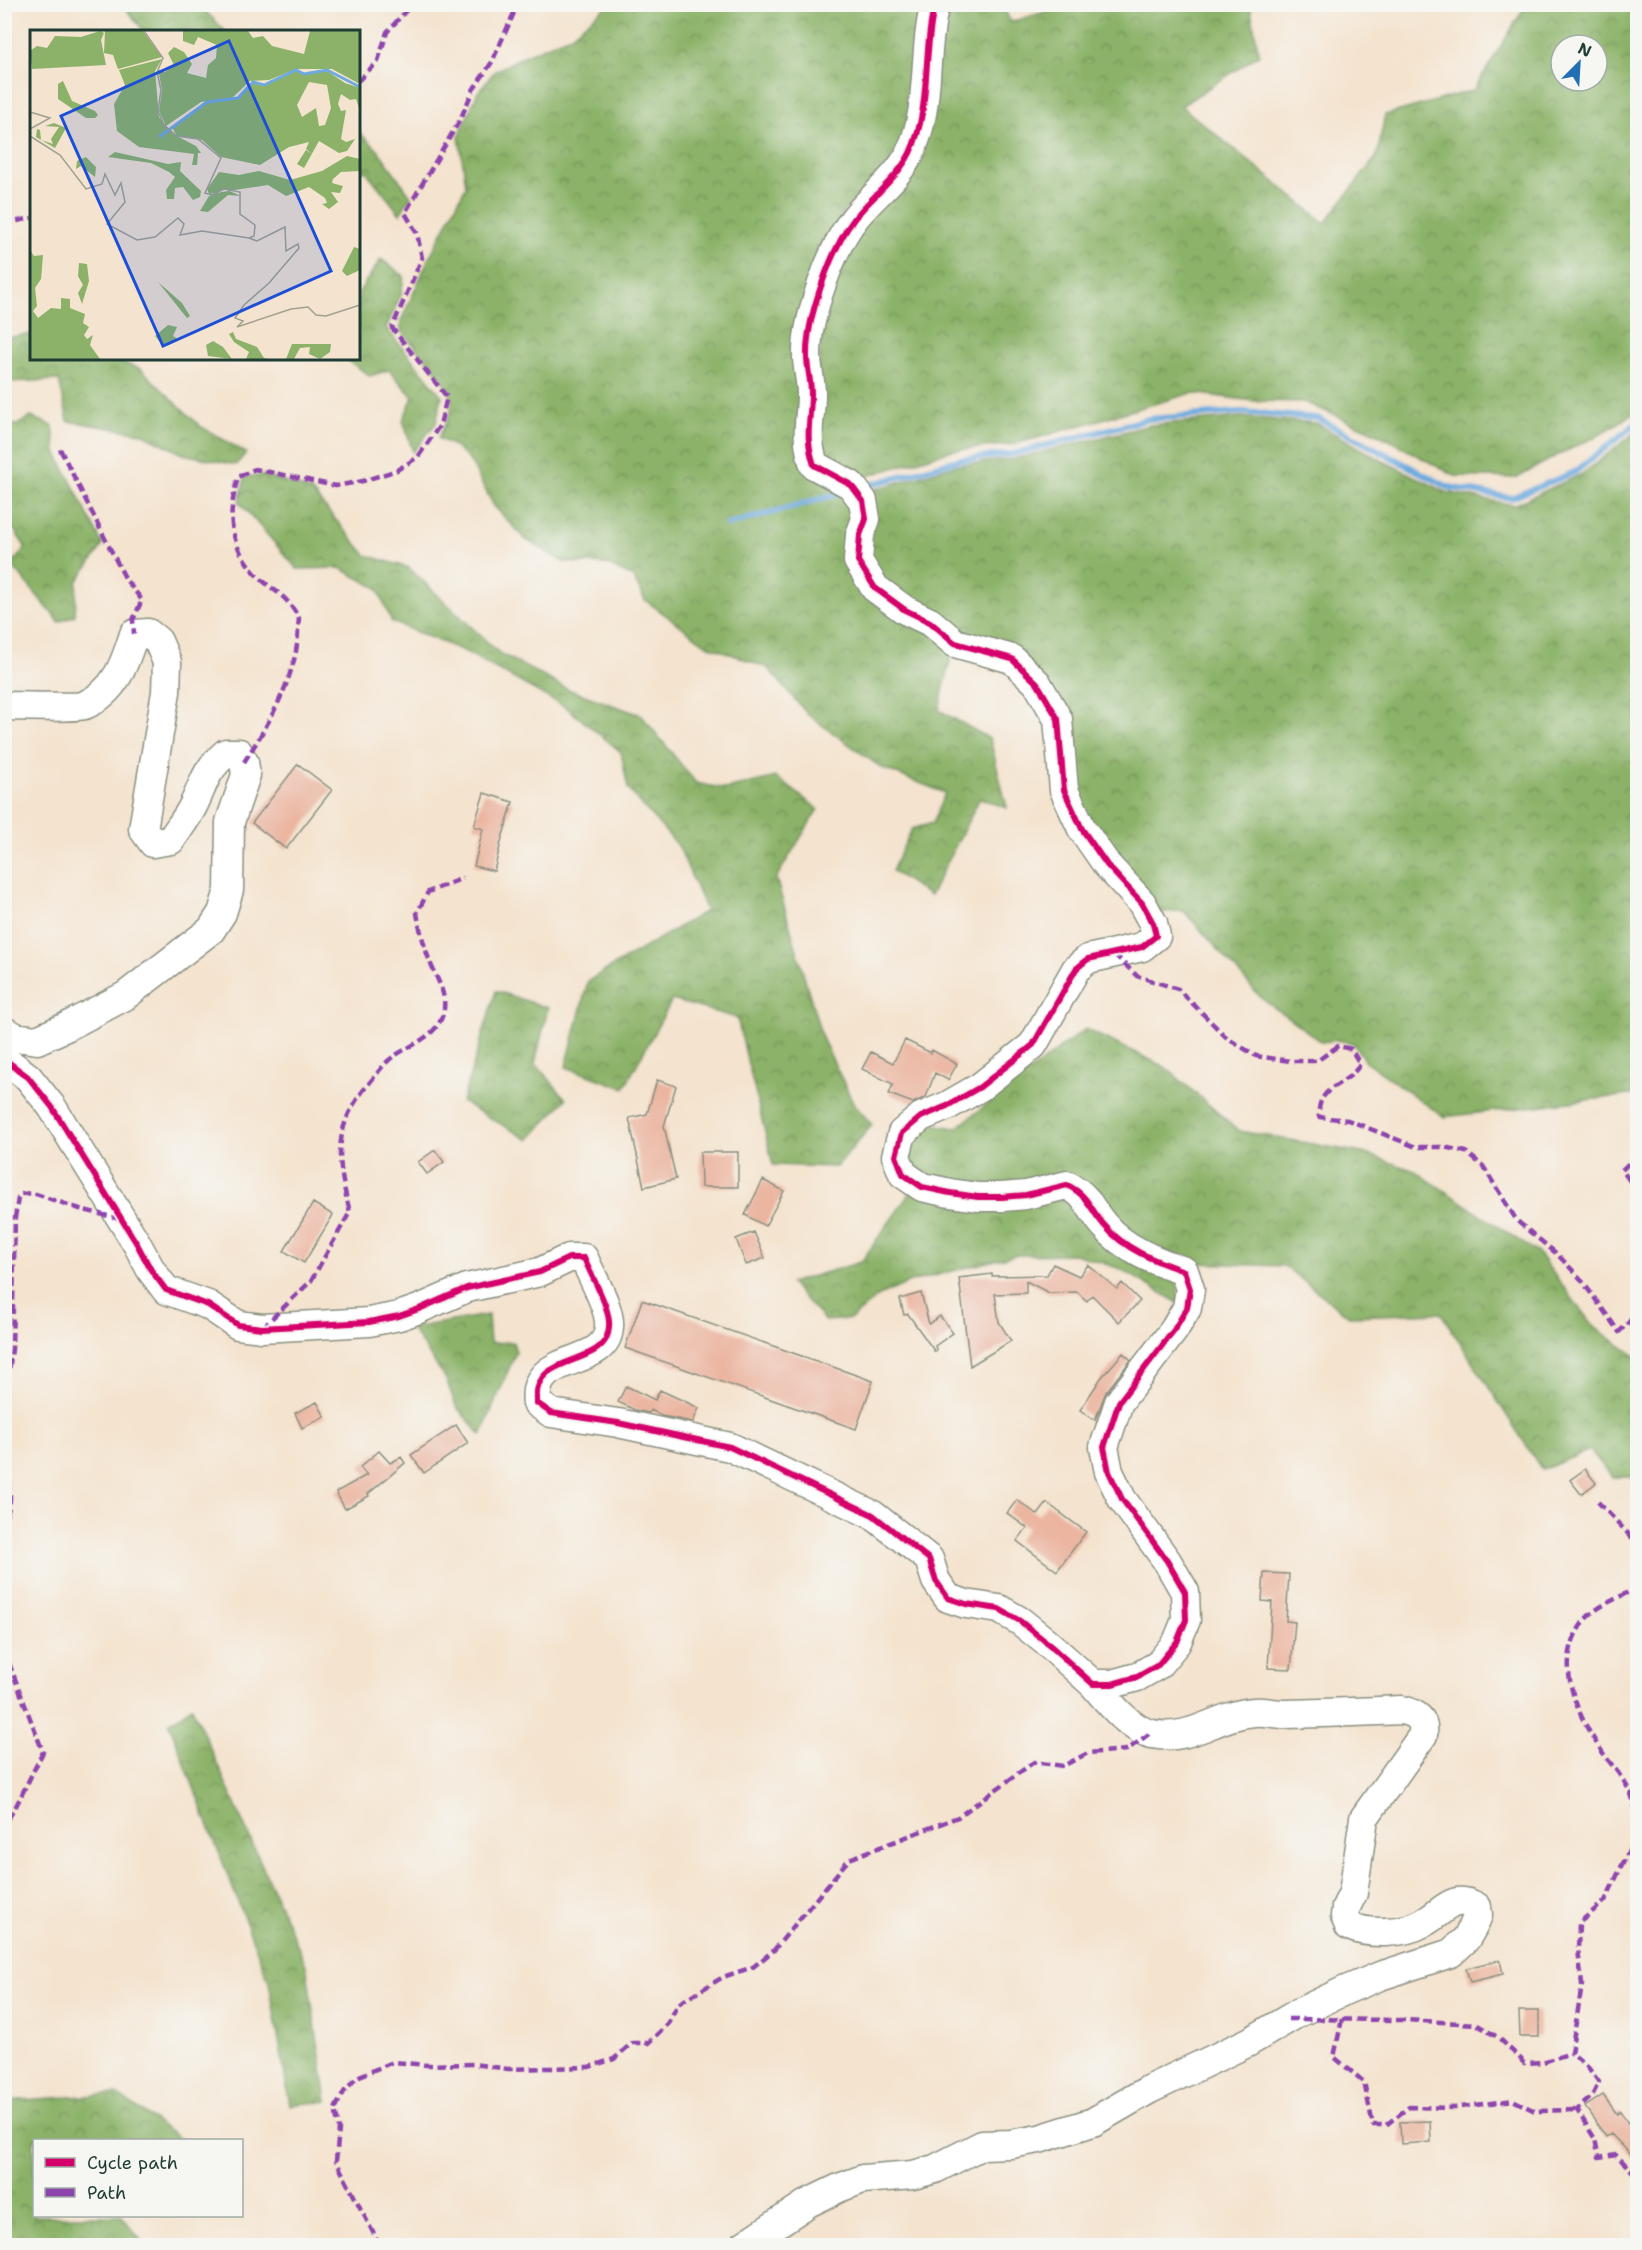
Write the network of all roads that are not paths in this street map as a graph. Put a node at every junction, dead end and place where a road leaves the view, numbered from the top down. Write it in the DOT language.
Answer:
graph roads {
  1 [pos="935,4"];
  2 [pos="4,706"];
  3 [pos="4,1031"];
  4 [pos="4,1059"];
  5 [pos="1093,1684"];
  6 [pos="743,2246"];
  1 -- 5 [label="street"];
  2 -- 3 [label="street"];
  4 -- 5 [label="street"];
  5 -- 6 [label="street"];
}
